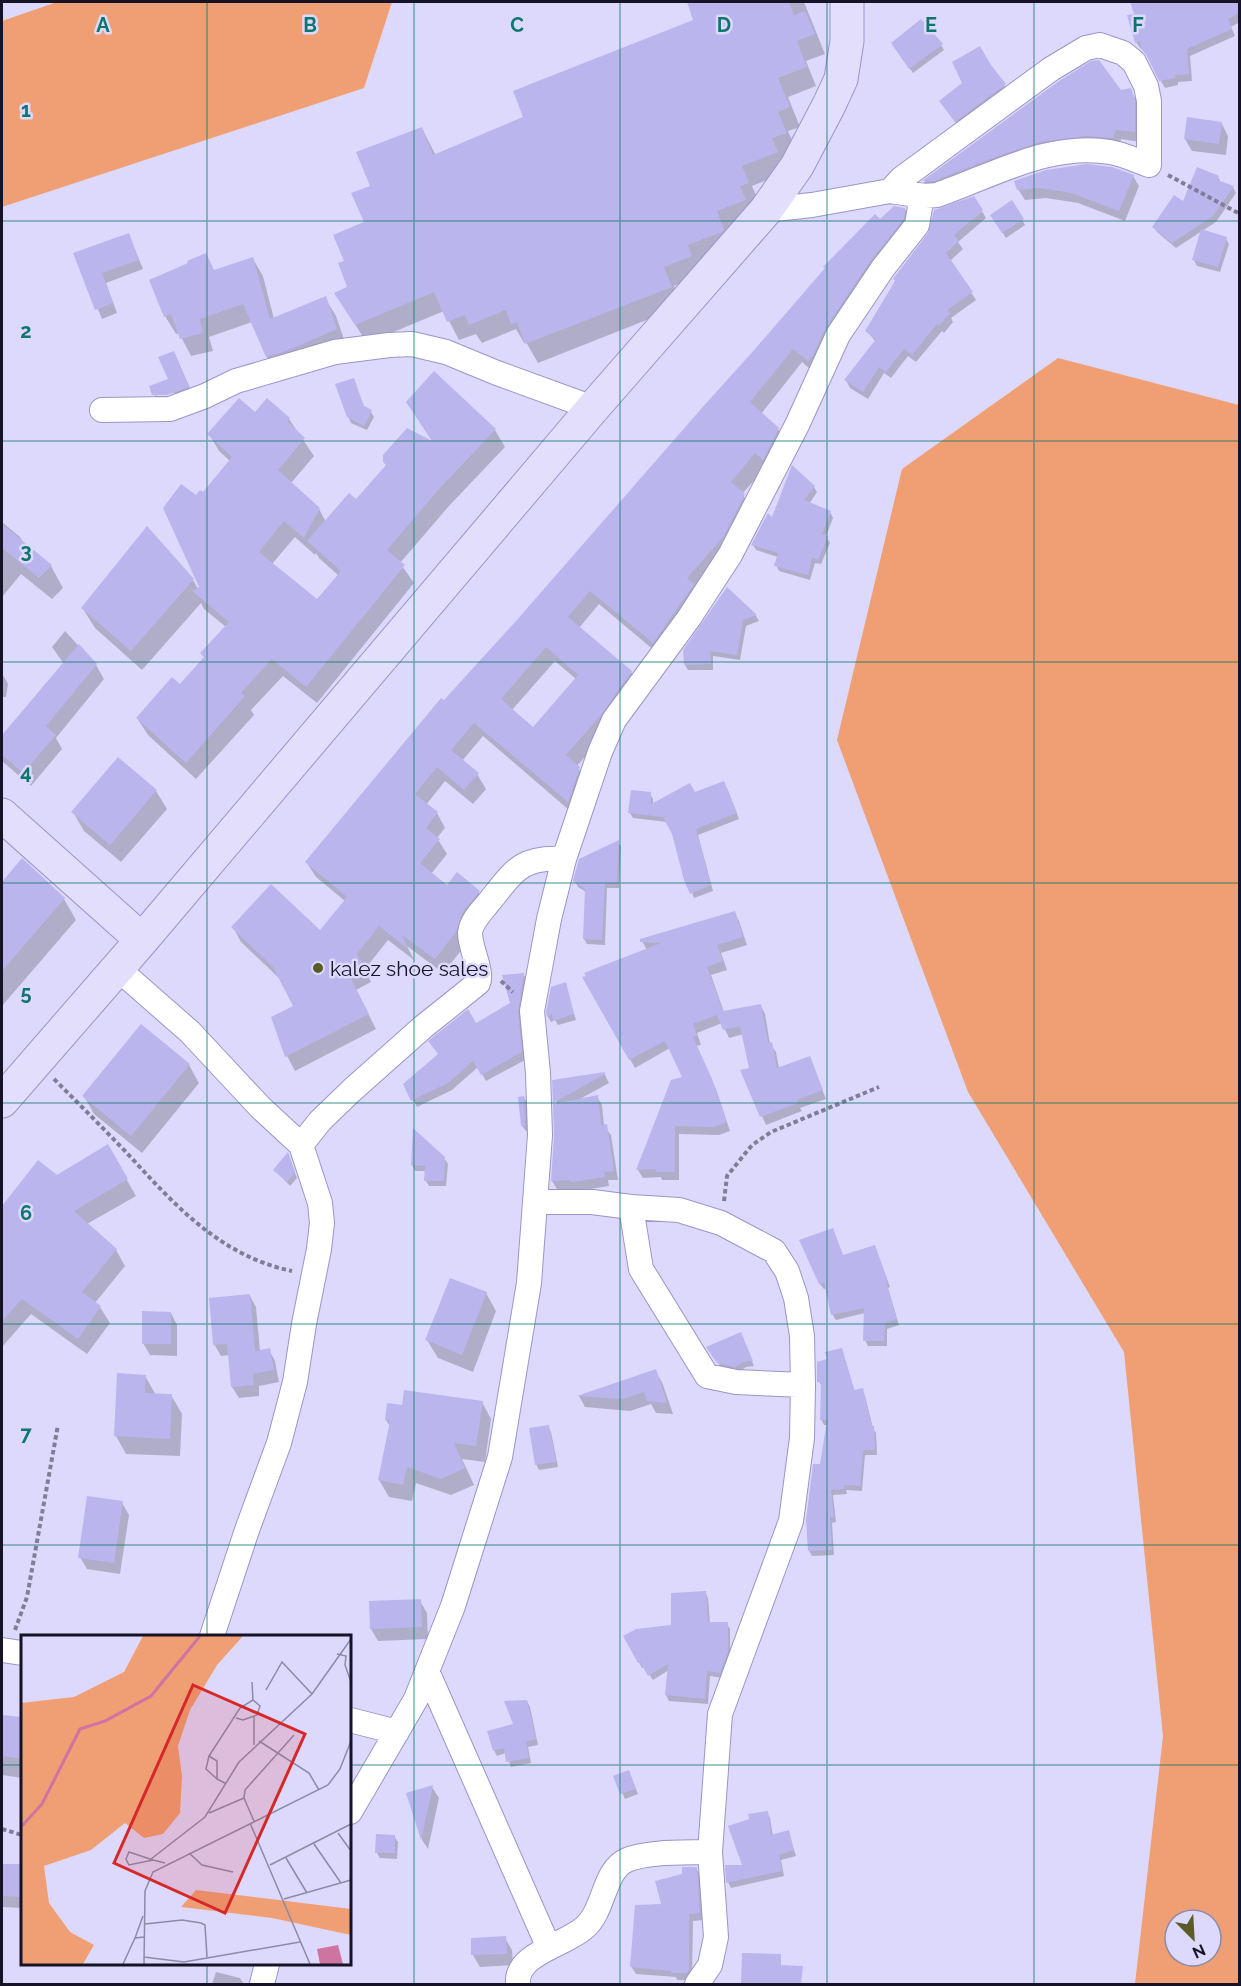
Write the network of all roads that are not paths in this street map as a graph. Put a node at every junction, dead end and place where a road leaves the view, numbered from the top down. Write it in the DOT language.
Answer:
graph roads {
  1 [pos="847,2"];
  2 [pos="890,191"];
  3 [pos="918,195"];
  4 [pos="766,210"];
  5 [pos="593,408"];
  6 [pos="102,410"];
  7 [pos="2,815"];
  8 [pos="564,860"];
  9 [pos="142,940"];
  10 [pos="117,968"];
  11 [pos="2,1101"];
  12 [pos="301,1145"];
  13 [pos="536,1202"];
  14 [pos="631,1207"];
  15 [pos="803,1385"];
  16 [pos="213,1635"];
  17 [pos="427,1671"];
  18 [pos="351,1720"];
  19 [pos="397,1732"];
  20 [pos="351,1810"];
  21 [pos="710,1852"];
  22 [pos="549,1948"];
  23 [pos="267,1965"];
  24 [pos="262,1984"];
  25 [pos="519,1984"];
  26 [pos="697,1984"];
  1 -- 4 [label="main road"];
  2 -- 3 [label="street"];
  2 -- 3 [label="street"];
  2 -- 4 [label="street"];
  3 -- 8 [label="street"];
  4 -- 5 [label="main road"];
  5 -- 6 [label="street"];
  5 -- 9 [label="main road"];
  7 -- 9 [label="main road"];
  8 -- 12 [label="street"];
  8 -- 13 [label="street"];
  9 -- 10 [label="main road"];
  10 -- 11 [label="main road"];
  10 -- 12 [label="street"];
  12 -- 16 [label="street"];
  13 -- 14 [label="street"];
  13 -- 17 [label="street"];
  14 -- 15 [label="street"];
  14 -- 15 [label="street"];
  15 -- 21 [label="street"];
  17 -- 19 [label="street"];
  17 -- 22 [label="street"];
  18 -- 19 [label="street"];
  19 -- 20 [label="street"];
  21 -- 22 [label="street"];
  21 -- 26 [label="street"];
  22 -- 25 [label="street"];
  23 -- 24 [label="street"];
}
